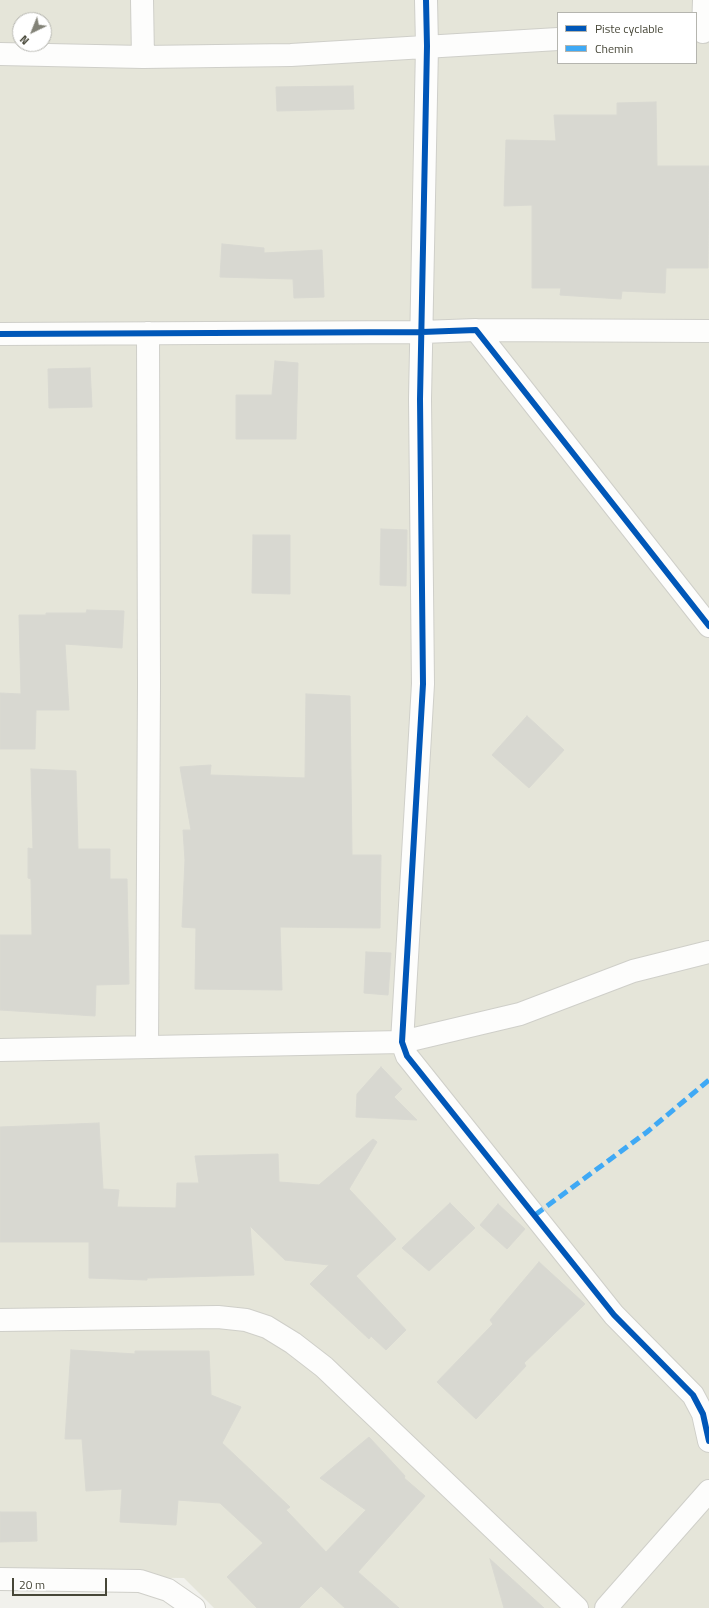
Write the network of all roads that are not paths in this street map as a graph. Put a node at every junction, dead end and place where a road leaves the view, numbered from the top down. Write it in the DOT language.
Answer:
graph roads {
  1 [pos="142,0"];
  2 [pos="426,0"];
  3 [pos="704,0"];
  4 [pos="703,32"];
  5 [pos="557,39"];
  6 [pos="427,46"];
  7 [pos="0,54"];
  8 [pos="143,57"];
  9 [pos="476,330"];
  10 [pos="709,331"];
  11 [pos="422,332"];
  12 [pos="0,334"];
  13 [pos="148,334"];
  14 [pos="709,626"];
  15 [pos="709,952"];
  16 [pos="402,1042"];
  17 [pos="147,1047"];
  18 [pos="0,1050"];
  19 [pos="0,1320"];
  20 [pos="709,1441"];
  21 [pos="709,1491"];
  22 [pos="0,1579"];
  23 [pos="194,1608"];
  24 [pos="577,1608"];
  25 [pos="606,1608"];
  1 -- 8 [label="street"];
  2 -- 6 [label="street"];
  3 -- 4 [label="street"];
  5 -- 6 [label="street"];
  6 -- 8 [label="street"];
  6 -- 11 [label="street"];
  7 -- 8 [label="street"];
  9 -- 10 [label="street"];
  9 -- 11 [label="street"];
  9 -- 14 [label="street"];
  11 -- 13 [label="street"];
  11 -- 16 [label="street"];
  12 -- 13 [label="street"];
  13 -- 17 [label="street"];
  15 -- 16 [label="street"];
  16 -- 17 [label="street"];
  16 -- 20 [label="street"];
  17 -- 18 [label="street"];
  19 -- 24 [label="street"];
  21 -- 25 [label="street"];
  22 -- 23 [label="street"];
}
